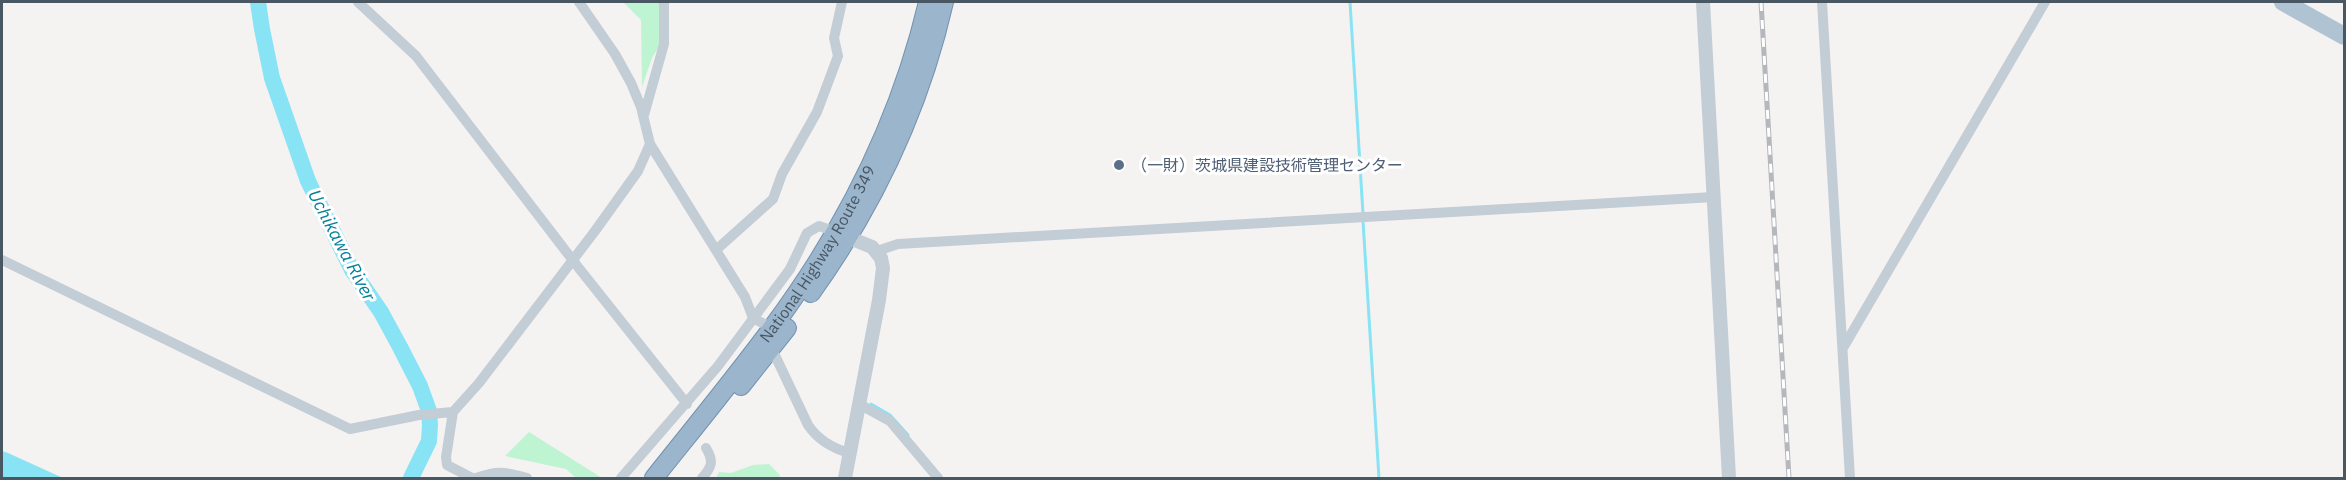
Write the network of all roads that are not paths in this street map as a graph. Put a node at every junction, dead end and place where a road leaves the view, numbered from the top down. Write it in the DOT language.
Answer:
graph roads {
  1 [pos="358,2"];
  2 [pos="579,2"];
  3 [pos="664,2"];
  4 [pos="842,2"];
  5 [pos="928,2"];
  6 [pos="944,2"];
  7 [pos="1703,2"];
  8 [pos="1822,2"];
  9 [pos="2045,2"];
  10 [pos="2283,2"];
  11 [pos="2344,36"];
  12 [pos="643,118"];
  13 [pos="650,144"];
  14 [pos="1714,197"];
  15 [pos="842,234"];
  16 [pos="716,250"];
  17 [pos="877,251"];
  18 [pos="2,260"];
  19 [pos="573,261"];
  20 [pos="753,318"];
  21 [pos="772,328"];
  22 [pos="772,349"];
  23 [pos="1843,349"];
  24 [pos="687,404"];
  25 [pos="859,404"];
  26 [pos="453,412"];
  27 [pos="706,448"];
  28 [pos="849,453"];
  29 [pos="474,478"];
  30 [pos="527,478"];
  31 [pos="621,478"];
  32 [pos="654,478"];
  33 [pos="669,478"];
  34 [pos="702,478"];
  35 [pos="845,478"];
  36 [pos="938,478"];
  37 [pos="1729,478"];
  38 [pos="1850,478"];
  1 -- 19 [label="street"];
  2 -- 12 [label="street"];
  3 -- 12 [label="street"];
  4 -- 16 [label="street"];
  5 -- 15 [label="highway, National Highway Route 349"];
  6 -- 15 [label="highway, National Highway Route 349"];
  7 -- 14 [label="street"];
  8 -- 23 [label="street"];
  9 -- 23 [label="street"];
  10 -- 11 [label="main road"];
  12 -- 13 [label="street"];
  13 -- 16 [label="street"];
  13 -- 19 [label="street"];
  14 -- 17 [label="street"];
  14 -- 37 [label="street"];
  15 -- 17 [label="street"];
  15 -- 20 [label="street"];
  15 -- 21 [label="highway, National Highway Route 349"];
  15 -- 22 [label="highway, National Highway Route 349"];
  16 -- 20 [label="street"];
  17 -- 25 [label="street"];
  18 -- 26 [label="street"];
  19 -- 24 [label="street"];
  19 -- 26 [label="street"];
  20 -- 21 [label="street"];
  20 -- 24 [label="street"];
  21 -- 32 [label="highway, National Highway Route 349"];
  22 -- 28 [label="street"];
  22 -- 33 [label="highway, National Highway Route 349"];
  23 -- 38 [label="street"];
  24 -- 31 [label="street"];
  25 -- 28 [label="street"];
  25 -- 36 [label="street"];
  26 -- 29 [label="street"];
  27 -- 34 [label="street"];
  28 -- 35 [label="street"];
  29 -- 30 [label="street"];
}
